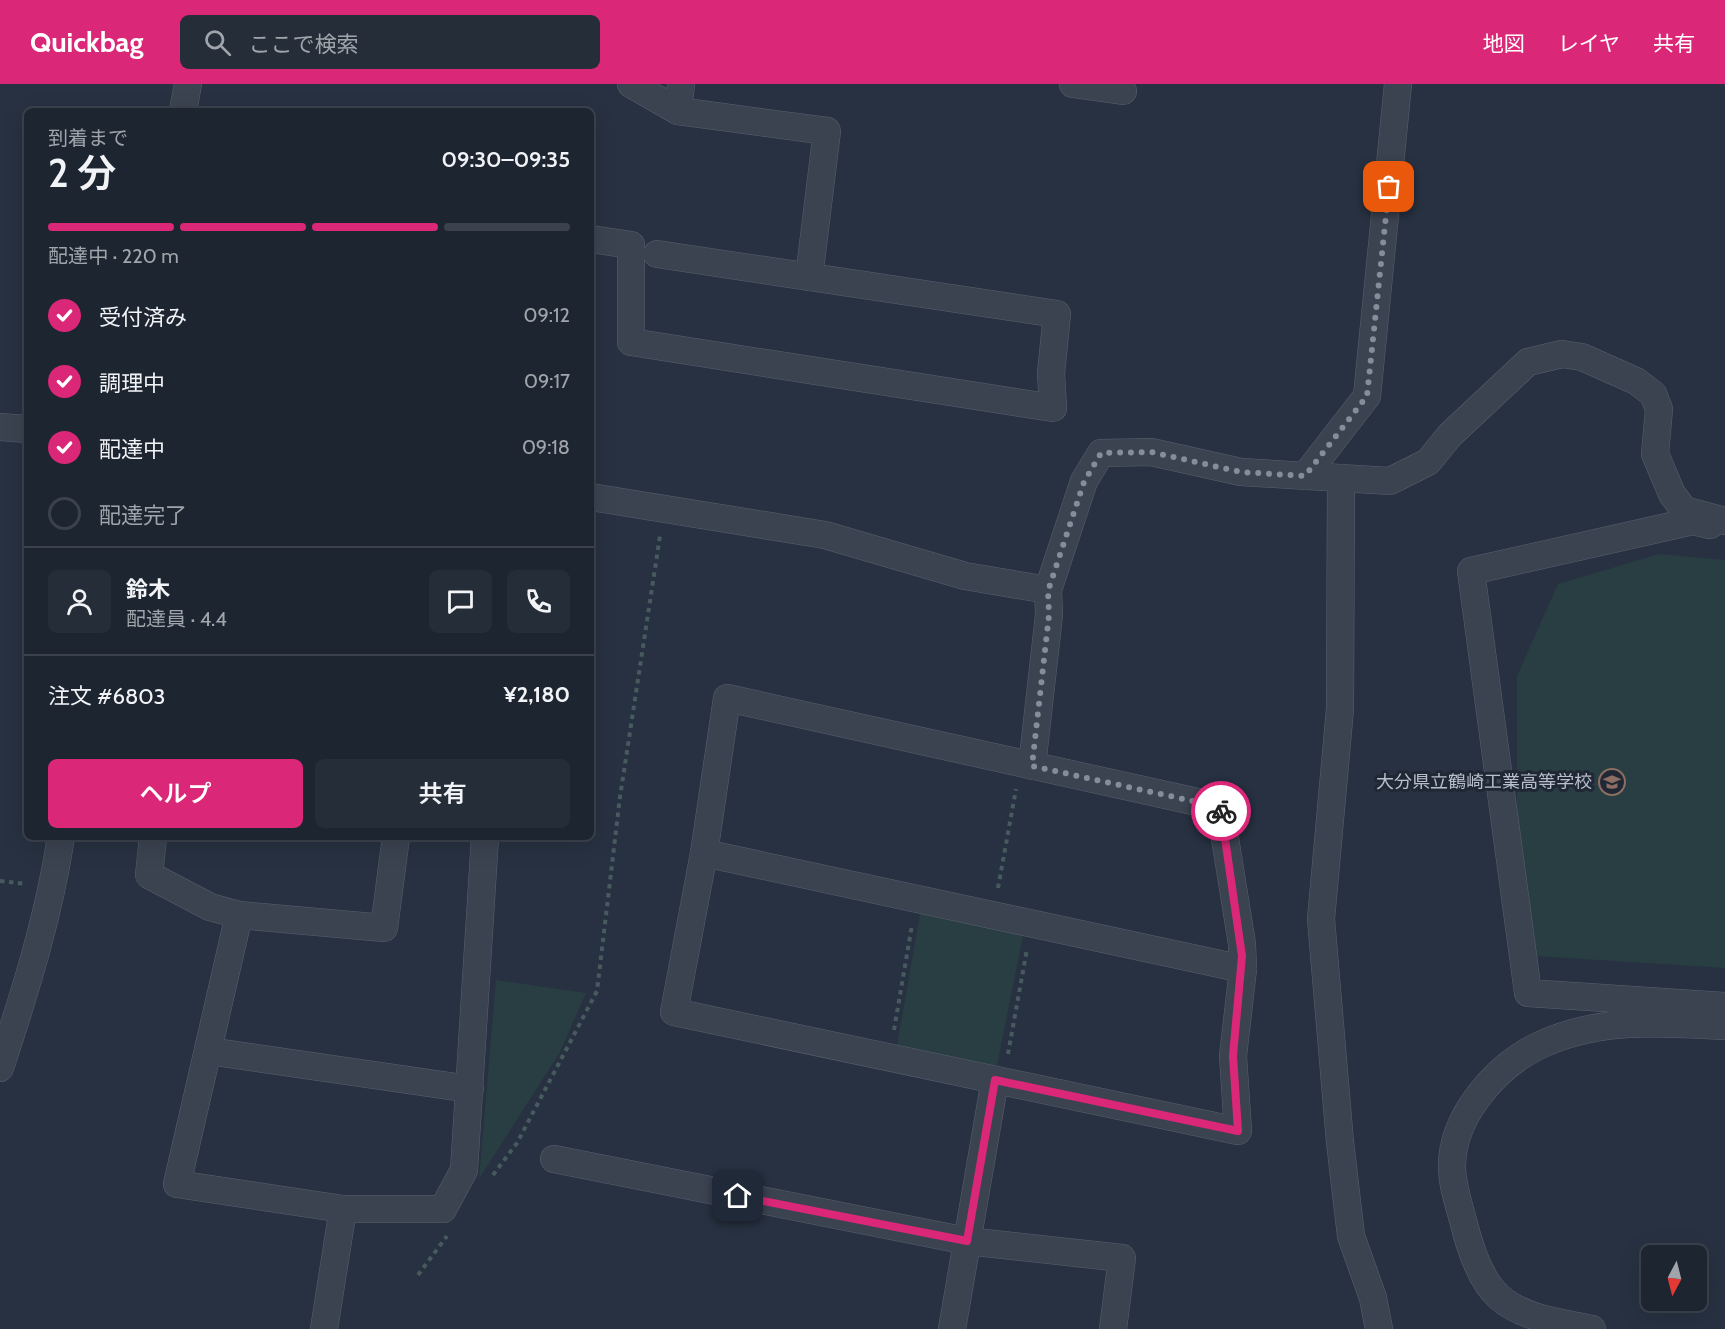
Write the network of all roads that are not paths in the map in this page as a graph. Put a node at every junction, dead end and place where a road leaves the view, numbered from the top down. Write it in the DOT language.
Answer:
graph roads {
  1 [pos="188,84"];
  2 [pos="631,84"];
  3 [pos="681,84"];
  4 [pos="1073,84"];
  5 [pos="1398,84"];
  6 [pos="1123,91"];
  7 [pos="184,108"];
  8 [pos="678,111"];
  9 [pos="594,239"];
  10 [pos="657,254"];
  11 [pos="809,277"];
  12 [pos="0,427"];
  13 [pos="24,429"];
  14 [pos="1305,476"];
  15 [pos="1341,478"];
  16 [pos="594,497"];
  17 [pos="1725,521"];
  18 [pos="1725,528"];
  19 [pos="1048,591"];
  20 [pos="1032,766"];
  21 [pos="61,840"];
  22 [pos="153,840"];
  23 [pos="396,840"];
  24 [pos="485,840"];
  25 [pos="704,853"];
  26 [pos="239,915"];
  27 [pos="1243,969"];
  28 [pos="1725,1006"];
  29 [pos="1725,1026"];
  30 [pos="208,1051"];
  31 [pos="0,1068"];
  32 [pos="999,1081"];
  33 [pos="470,1089"];
  34 [pos="554,1159"];
  35 [pos="343,1209"];
  36 [pos="967,1241"];
  37 [pos="324,1329"];
  38 [pos="952,1329"];
  39 [pos="1113,1329"];
  40 [pos="1379,1329"];
  41 [pos="1592,1329"];
  1 -- 7 [label="street"];
  2 -- 8 [label="street"];
  3 -- 8 [label="street"];
  4 -- 6 [label="street"];
  5 -- 14 [label="street"];
  8 -- 11 [label="street"];
  9 -- 11 [label="street"];
  10 -- 11 [label="street"];
  12 -- 13 [label="street"];
  14 -- 15 [label="street"];
  14 -- 19 [label="street"];
  15 -- 17 [label="street"];
  15 -- 40 [label="street"];
  16 -- 19 [label="street"];
  18 -- 28 [label="street"];
  19 -- 20 [label="street"];
  20 -- 25 [label="street"];
  20 -- 27 [label="street"];
  21 -- 31 [label="street"];
  22 -- 26 [label="street"];
  23 -- 26 [label="street"];
  24 -- 33 [label="street"];
  25 -- 27 [label="street"];
  25 -- 32 [label="street"];
  26 -- 30 [label="street"];
  27 -- 32 [label="street"];
  29 -- 41 [label="street"];
  30 -- 33 [label="street"];
  30 -- 35 [label="street"];
  32 -- 36 [label="street"];
  33 -- 35 [label="street"];
  34 -- 36 [label="street"];
  35 -- 37 [label="street"];
  36 -- 38 [label="street"];
  36 -- 39 [label="street"];
}
